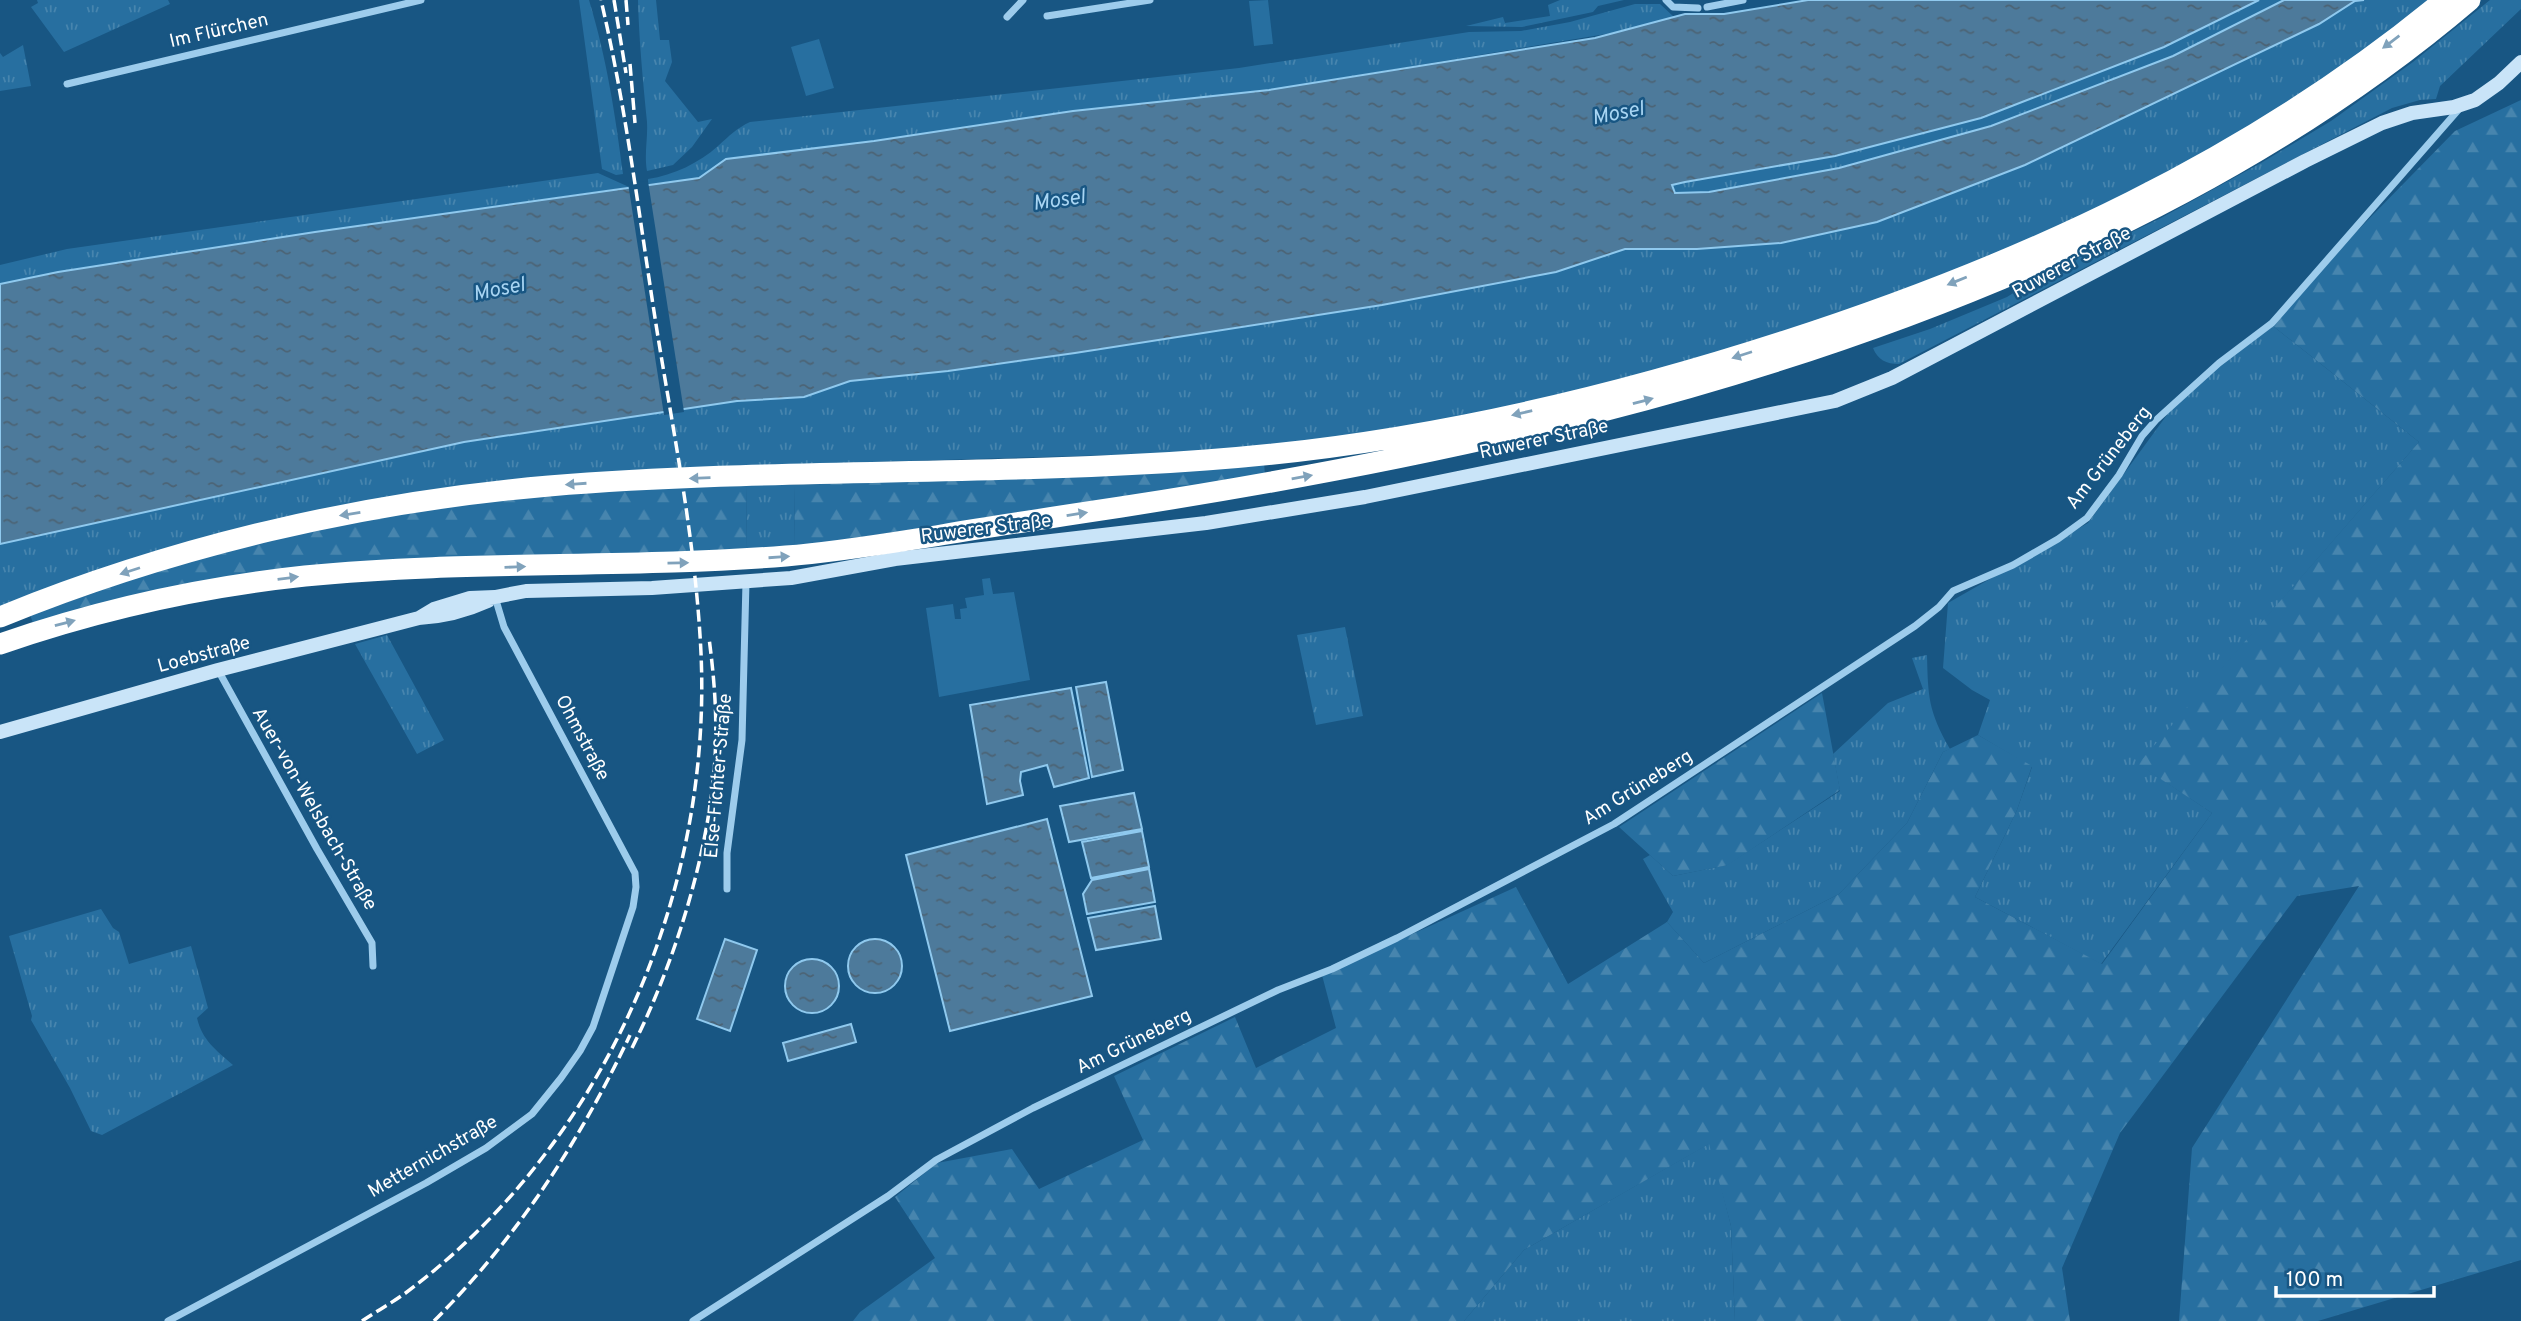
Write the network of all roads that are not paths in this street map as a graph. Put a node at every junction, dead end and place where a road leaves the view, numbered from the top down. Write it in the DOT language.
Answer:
graph roads {
  1 [pos="421,0"];
  2 [pos="1023,0"];
  3 [pos="1150,0"];
  4 [pos="1666,0"];
  5 [pos="1743,0"];
  6 [pos="2444,0"];
  7 [pos="2470,0"];
  8 [pos="1707,7"];
  9 [pos="1698,8"];
  10 [pos="1047,16"];
  11 [pos="1007,17"];
  12 [pos="2521,62"];
  13 [pos="66,84"];
  14 [pos="2462,105"];
  15 [pos="746,582"];
  16 [pos="495,597"];
  17 [pos="0,617"];
  18 [pos="0,644"];
  19 [pos="218,670"];
  20 [pos="0,732"];
  21 [pos="726,889"];
  22 [pos="636,893"];
  23 [pos="373,966"];
  24 [pos="168,1321"];
  25 [pos="693,1321"];
  1 -- 13 [label="street, Im Flürchen"];
  2 -- 11 [label="street"];
  3 -- 10 [label="street"];
  4 -- 9 [label="street"];
  5 -- 8 [label="street"];
  6 -- 17 [label="highway, one-way"];
  18 -- 7 [label="highway, one-way"];
  12 -- 14 [label="main road, Ruwerer Straße"];
  14 -- 15 [label="main road, Ruwerer Straße"];
  14 -- 25 [label="street, Am Grüneberg"];
  15 -- 16 [label="main road, Ruwerer Straße"];
  15 -- 21 [label="street, Else-Fichter-Straße"];
  16 -- 19 [label="main road, Loebstraße"];
  16 -- 22 [label="street, Ohmstraße"];
  19 -- 20 [label="main road, Loebstraße"];
  19 -- 23 [label="street, Auer-von-Welsbach-Straße"];
  22 -- 24 [label="street, Metternichstraße"];
}
